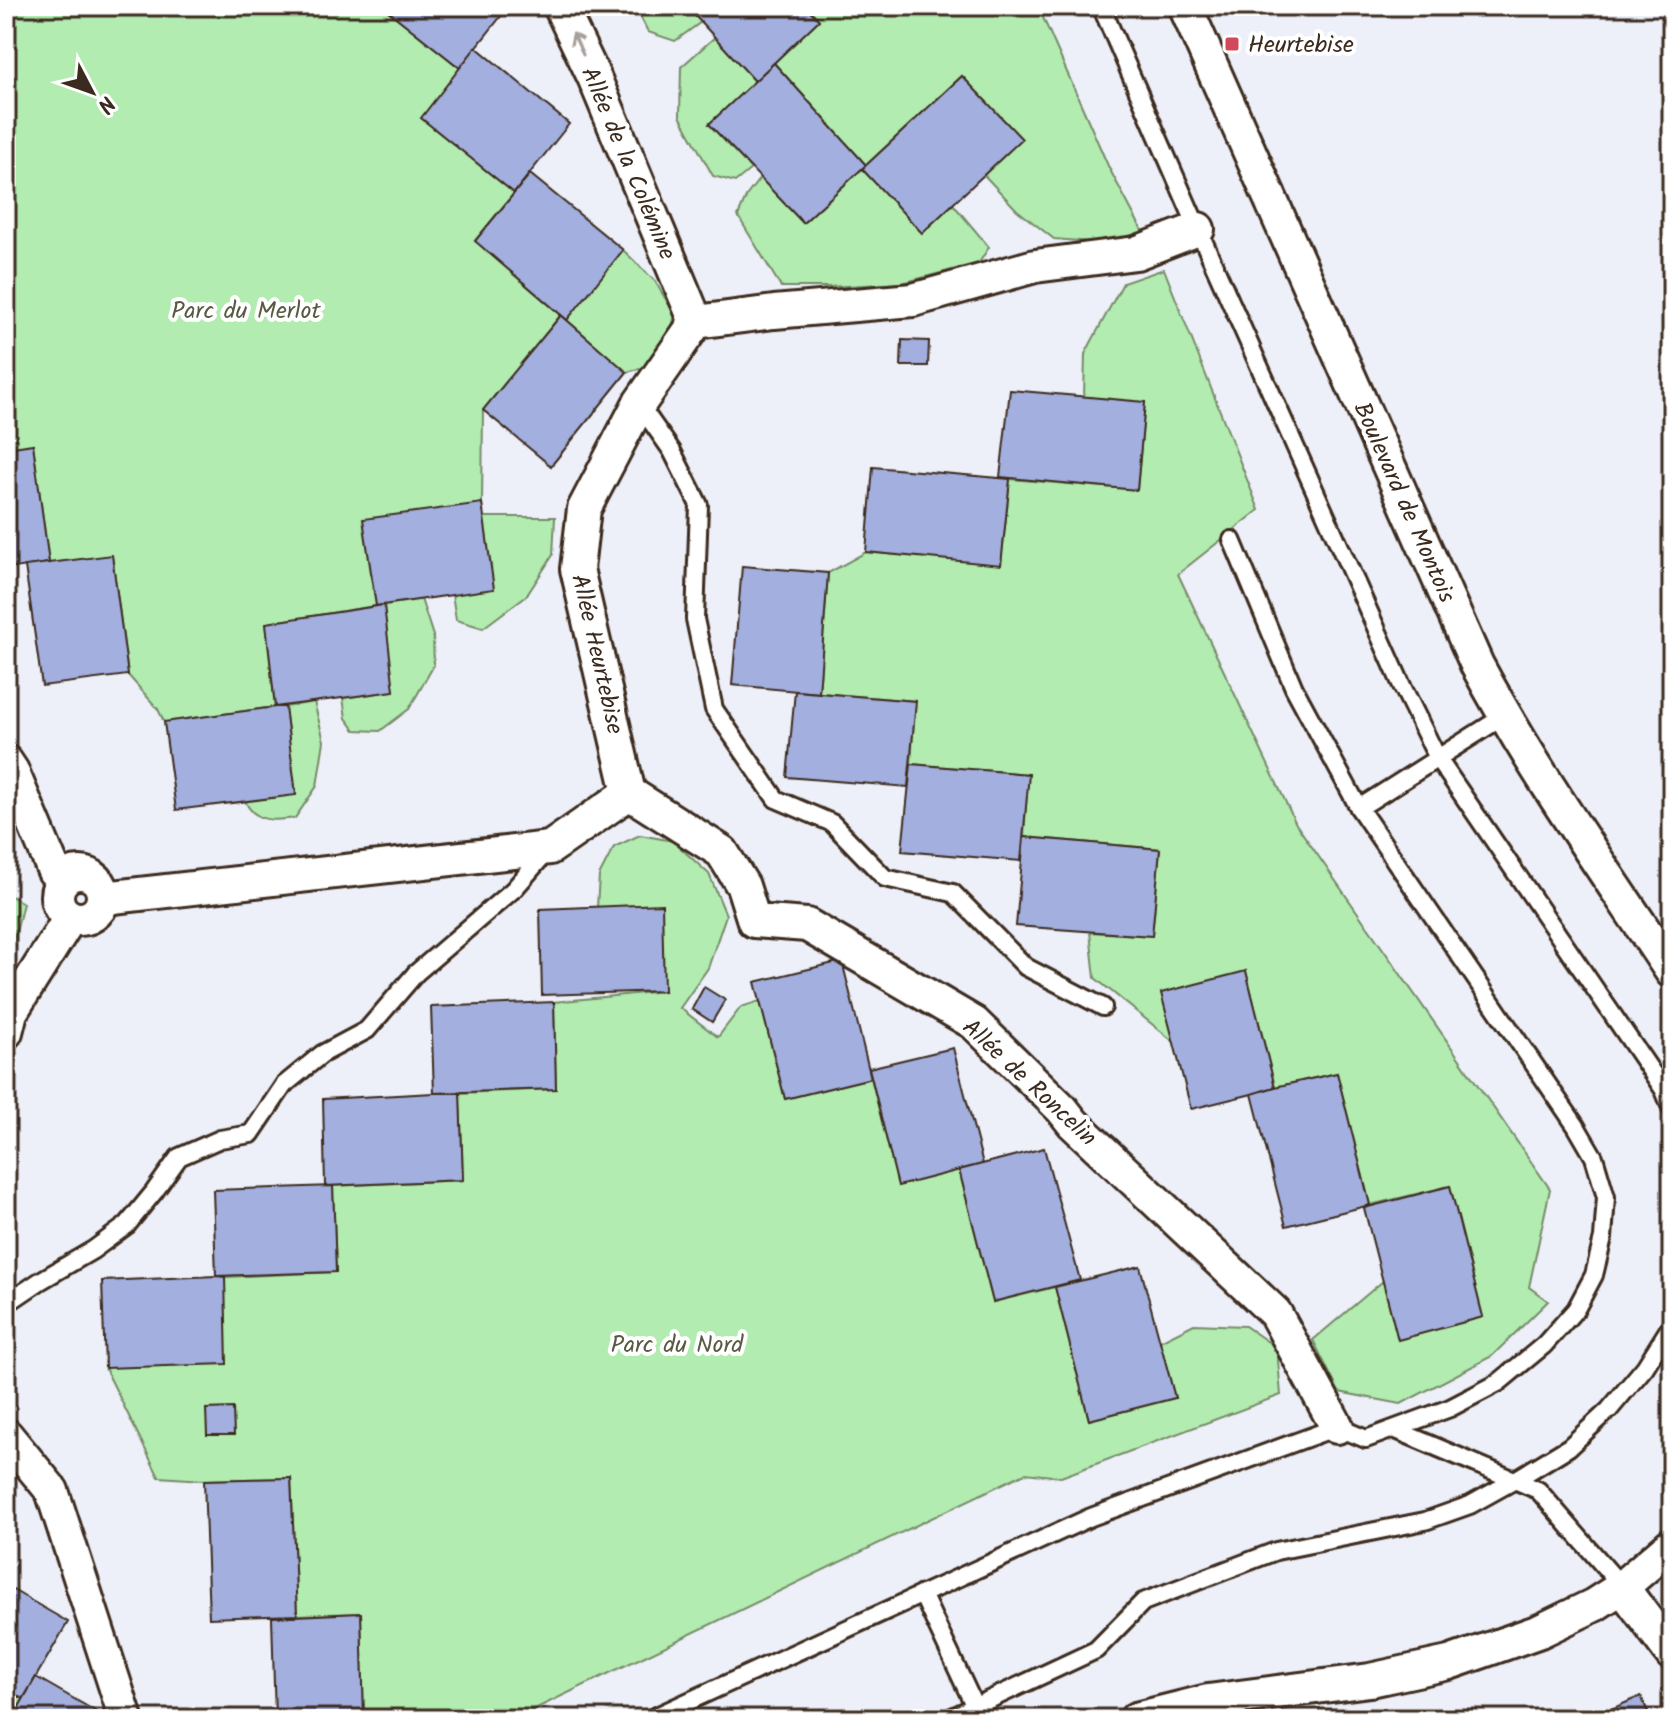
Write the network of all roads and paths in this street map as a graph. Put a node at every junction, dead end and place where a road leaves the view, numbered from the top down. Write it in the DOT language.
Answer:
graph roads {
  1 [pos="560,6"];
  2 [pos="1101,6"];
  3 [pos="1185,6"];
  4 [pos="1198,229"];
  5 [pos="696,322"];
  6 [pos="639,404"];
  7 [pos="1232,540"];
  8 [pos="1504,716"];
  9 [pos="1438,759"];
  10 [pos="6,762"];
  11 [pos="629,793"];
  12 [pos="1359,808"];
  13 [pos="550,848"];
  14 [pos="63,880"];
  15 [pos="104,898"];
  16 [pos="70,918"];
  17 [pos="1672,972"];
  18 [pos="1103,1007"];
  19 [pos="6,1032"];
  20 [pos="1672,1110"];
  21 [pos="6,1304"];
  22 [pos="1672,1324"];
  23 [pos="1337,1427"];
  24 [pos="1396,1430"];
  25 [pos="6,1435"];
  26 [pos="1515,1480"];
  27 [pos="1672,1544"];
  28 [pos="1622,1587"];
  29 [pos="922,1594"];
  30 [pos="1672,1654"];
  31 [pos="975,1707"];
  32 [pos="126,1719"];
  33 [pos="650,1719"];
  34 [pos="948,1719"];
  35 [pos="1136,1719"];
  5 -- 1 [label="street, Allée de la Colémine, one-way"];
  2 -- 4 [label="lane"];
  3 -- 8 [label="street, Boulevard de Montois"];
  4 -- 5 [label="street"];
  4 -- 9 [label="lane"];
  5 -- 6 [label="street, Allée Heurtebise"];
  6 -- 11 [label="street, Allée Heurtebise"];
  6 -- 18 [label="lane"];
  7 -- 12 [label="lane"];
  8 -- 9 [label="lane"];
  8 -- 17 [label="street, Boulevard de Montois"];
  9 -- 12 [label="lane"];
  9 -- 20 [label="lane"];
  10 -- 14 [label="street"];
  11 -- 13 [label="street"];
  11 -- 23 [label="street, Allée de Roncelin"];
  12 -- 24 [label="lane"];
  13 -- 15 [label="street"];
  13 -- 21 [label="lane"];
  14 -- 15 [label="street"];
  14 -- 16 [label="street"];
  15 -- 16 [label="street"];
  16 -- 19 [label="street"];
  22 -- 26 [label="lane"];
  23 -- 24 [label="lane"];
  23 -- 29 [label="lane"];
  24 -- 26 [label="lane"];
  25 -- 32 [label="street"];
  26 -- 28 [label="lane"];
  26 -- 31 [label="lane"];
  27 -- 28 [label="street"];
  28 -- 30 [label="street"];
  28 -- 35 [label="street"];
  29 -- 31 [label="lane"];
  29 -- 33 [label="lane"];
  31 -- 34 [label="lane"];
}
